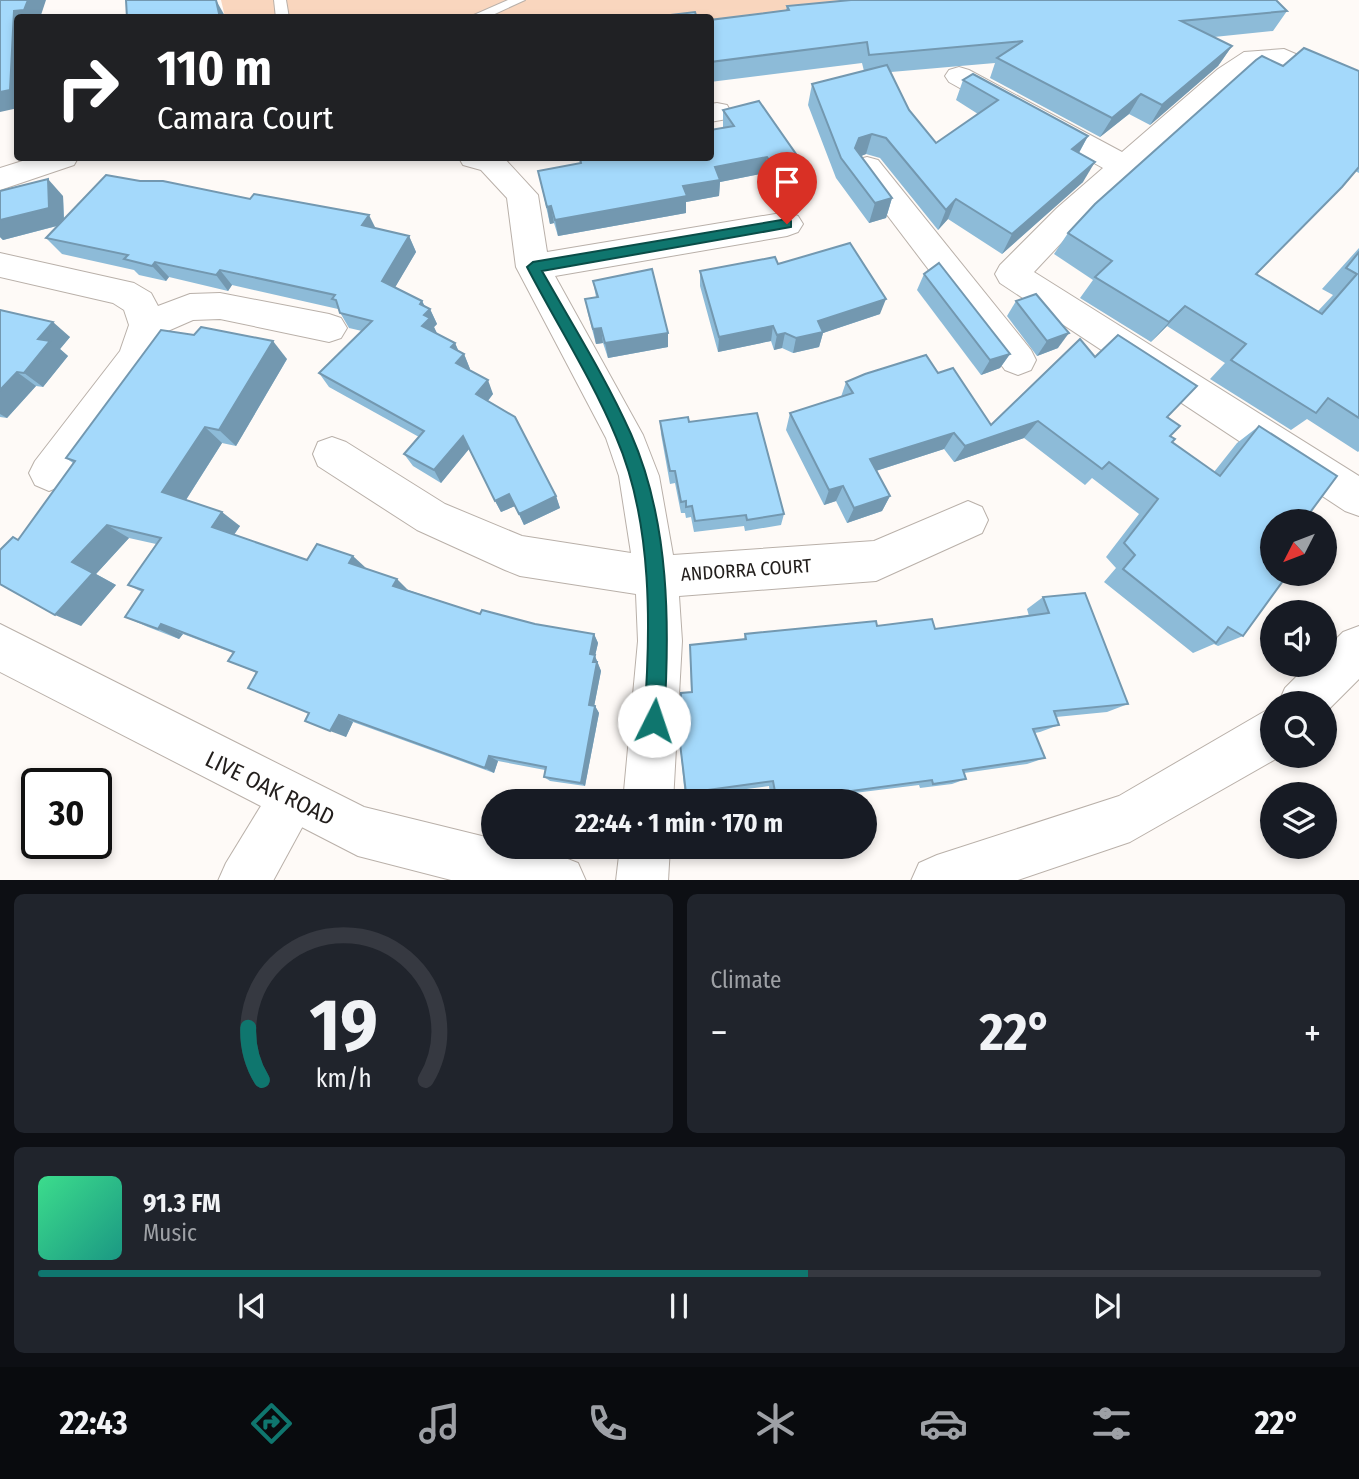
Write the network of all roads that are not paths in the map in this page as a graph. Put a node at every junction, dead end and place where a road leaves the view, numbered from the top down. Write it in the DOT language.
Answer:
graph roads {
  1 [pos="519,0"];
  2 [pos="483,14"];
  3 [pos="959,76"];
  4 [pos="1359,92"];
  5 [pos="54,161"];
  6 [pos="490,161"];
  7 [pos="1124,166"];
  8 [pos="867,167"];
  9 [pos="0,179"];
  10 [pos="787,224"];
  11 [pos="0,265"];
  12 [pos="533,267"];
  13 [pos="1012,274"];
  14 [pos="961,287"];
  15 [pos="147,325"];
  16 [pos="329,328"];
  17 [pos="1018,360"];
  18 [pos="332,454"];
  19 [pos="50,473"];
  20 [pos="1359,498"];
  21 [pos="968,520"];
  22 [pos="656,577"];
  23 [pos="0,646"];
  24 [pos="1359,648"];
  25 [pos="1314,691"];
  26 [pos="1260,742"];
  27 [pos="649,789"];
  28 [pos="292,800"];
  29 [pos="644,859"];
  30 [pos="244,880"];
  31 [pos="560,880"];
  32 [pos="642,880"];
  33 [pos="937,880"];
  1 -- 2 [label="lane"];
  3 -- 7 [label="street"];
  4 -- 7 [label="street"];
  5 -- 9 [label="street"];
  6 -- 12 [label="street"];
  7 -- 13 [label="street"];
  8 -- 14 [label="street"];
  10 -- 12 [label="street"];
  11 -- 15 [label="street"];
  12 -- 22 [label="street"];
  13 -- 14 [label="street"];
  13 -- 20 [label="street"];
  14 -- 17 [label="street"];
  15 -- 16 [label="street"];
  15 -- 19 [label="street"];
  18 -- 22 [label="street, ANDORRA COURT"];
  21 -- 22 [label="street, ANDORRA COURT"];
  22 -- 27 [label="street"];
  23 -- 28 [label="street, LIVE OAK ROAD"];
  24 -- 25 [label="street"];
  26 -- 33 [label="street"];
  28 -- 30 [label="street"];
  28 -- 31 [label="street, LIVE OAK ROAD"];
  29 -- 32 [label="street"];
}
